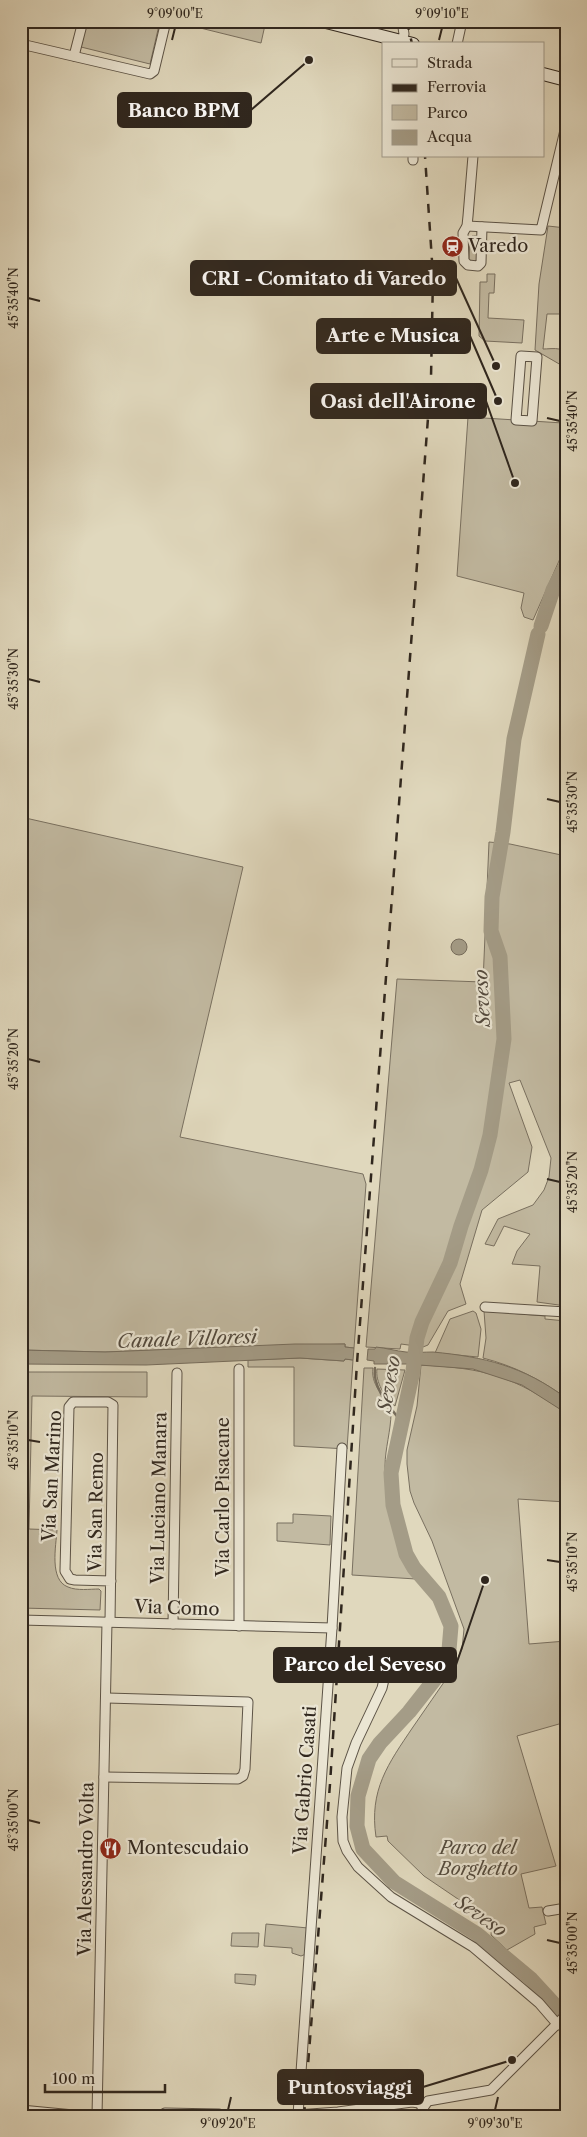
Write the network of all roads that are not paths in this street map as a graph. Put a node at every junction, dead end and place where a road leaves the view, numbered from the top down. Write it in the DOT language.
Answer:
graph roads {
  1 [pos="83,21"];
  2 [pos="166,21"];
  3 [pos="322,21"];
  4 [pos="402,21"];
  5 [pos="462,21"];
  6 [pos="401,42"];
  7 [pos="405,42"];
  8 [pos="458,42"];
  9 [pos="21,44"];
  10 [pos="74,56"];
  11 [pos="544,74"];
  12 [pos="566,80"];
  13 [pos="566,126"];
  14 [pos="473,158"];
  15 [pos="467,226"];
  16 [pos="482,227"];
  17 [pos="521,356"];
  18 [pos="485,1308"];
  19 [pos="566,1312"];
  20 [pos="239,1369"];
  21 [pos="177,1373"];
  22 [pos="112,1404"];
  23 [pos="342,1448"];
  24 [pos="111,1581"];
  25 [pos="21,1620"];
  26 [pos="109,1622"];
  27 [pos="173,1624"];
  28 [pos="239,1626"];
  29 [pos="332,1628"];
  30 [pos="388,1662"];
  31 [pos="106,1698"];
  32 [pos="104,1777"];
  33 [pos="566,1908"];
  34 [pos="548,1911"];
  35 [pos="562,2021"];
  36 [pos="21,2110"];
  37 [pos="422,2112"];
  38 [pos="36,2114"];
  39 [pos="298,2115"];
  40 [pos="325,2115"];
  41 [pos="84,2116"];
  42 [pos="97,2116"];
  43 [pos="161,2116"];
  44 [pos="222,2116"];
  45 [pos="283,2116"];
  1 -- 10 [label="street"];
  2 -- 10 [label="street"];
  3 -- 6 [label="street"];
  4 -- 7 [label="street"];
  5 -- 8 [label="street"];
  9 -- 10 [label="street"];
  11 -- 12 [label="street"];
  13 -- 16 [label="street"];
  14 -- 15 [label="street"];
  15 -- 16 [label="street"];
  15 -- 16 [label="street"];
  17 -- 17 [label="street"];
  18 -- 19 [label="street"];
  20 -- 28 [label="street, Via Carlo Pisacane"];
  21 -- 27 [label="street, Via Luciano Manara"];
  22 -- 24 [label="street, Via San Remo"];
  22 -- 24 [label="street, Via San Marino"];
  23 -- 29 [label="street, Via Gabrio Casati"];
  24 -- 26 [label="street, Via San Remo"];
  25 -- 26 [label="street, Via Como"];
  26 -- 27 [label="street, Via Como"];
  26 -- 31 [label="street, Via Alessandro Volta"];
  27 -- 28 [label="street, Via Como"];
  28 -- 29 [label="street, Via Como"];
  29 -- 39 [label="street, Via Gabrio Casati"];
  30 -- 35 [label="street"];
  31 -- 32 [label="street, Via Alessandro Volta"];
  31 -- 32 [label="street"];
  32 -- 42 [label="street, Via Alessandro Volta"];
  33 -- 34 [label="street"];
  35 -- 37 [label="street"];
  36 -- 38 [label="street"];
  37 -- 40 [label="street"];
  38 -- 41 [label="street"];
  39 -- 40 [label="street"];
  39 -- 45 [label="street"];
  43 -- 44 [label="street"];
}
